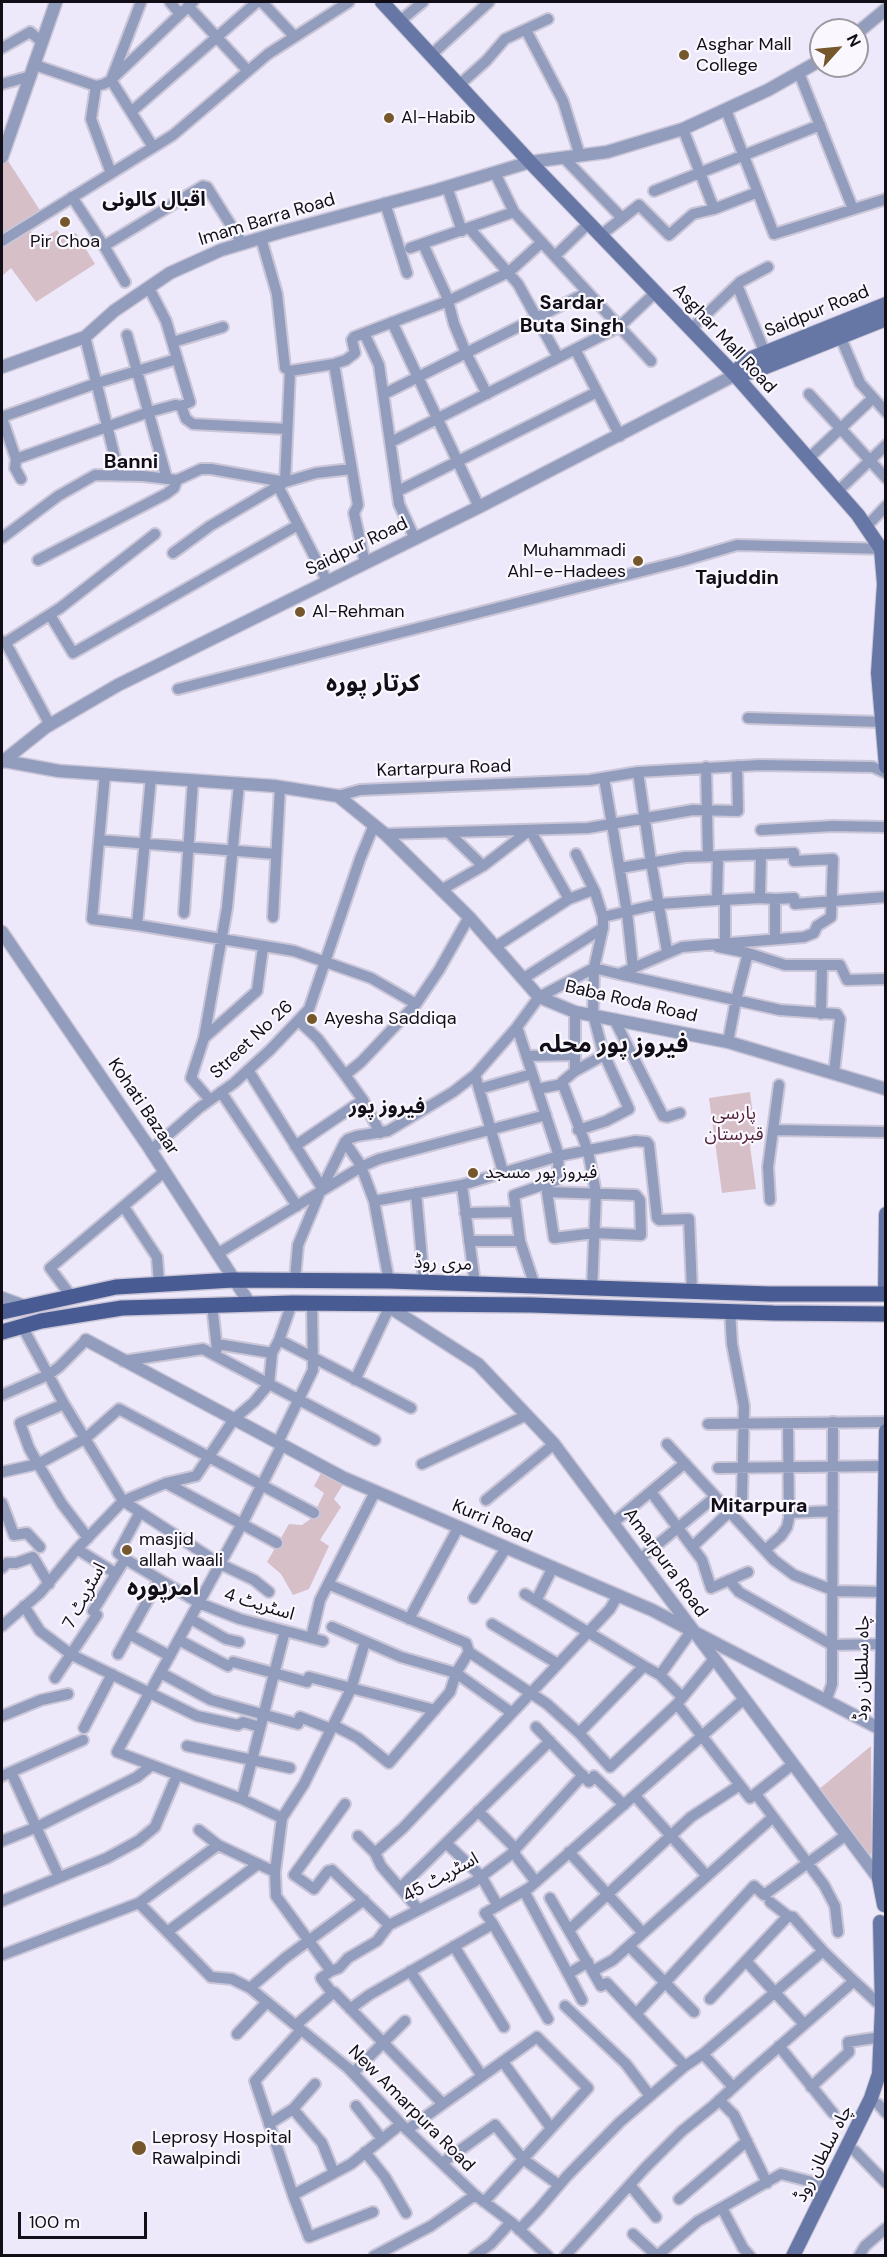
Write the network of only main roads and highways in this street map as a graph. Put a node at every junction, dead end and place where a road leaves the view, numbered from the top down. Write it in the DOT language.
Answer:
graph roads {
  1 [pos="382,2"];
  2 [pos="885,304"];
  3 [pos="885,320"];
  4 [pos="735,375"];
  5 [pos="883,549"];
  6 [pos="884,616"];
  7 [pos="884,738"];
  8 [pos="885,767"];
  9 [pos="885,1214"];
  10 [pos="885,1294"];
  11 [pos="2,1312"];
  12 [pos="885,1314"];
  13 [pos="2,1332"];
  14 [pos="885,1431"];
  15 [pos="885,1466"];
  16 [pos="884,1616"];
  17 [pos="883,1667"];
  18 [pos="883,1731"];
  19 [pos="885,1905"];
  20 [pos="883,1924"];
  21 [pos="885,2086"];
  22 [pos="882,2109"];
  23 [pos="793,2256"];
  24 [pos="803,2256"];
  1 -- 4 [label="main road, Asghar Mall Road"];
  2 -- 4 [label="main road, Saidpur Road"];
  3 -- 4 [label="main road, Saidpur Road"];
  4 -- 5 [label="main road, Asghar Mall Road"];
  5 -- 6 [label="main road, Asghar Mall Road"];
  6 -- 7 [label="main road, Asghar Mall Road"];
  7 -- 8 [label="main road, Asghar Mall Road"];
  9 -- 10 [label="main road"];
  10 -- 11 [label="main road, مری روڈ"];
  12 -- 13 [label="main road"];
  14 -- 15 [label="main road, چاہ سلطان روڈ"];
  15 -- 16 [label="main road, چاہ سلطان روڈ"];
  16 -- 17 [label="main road, چاہ سلطان روڈ"];
  17 -- 18 [label="main road, چاہ سلطان روڈ"];
  18 -- 19 [label="main road, چاہ سلطان روڈ"];
  19 -- 20 [label="main road, چاہ سلطان روڈ"];
  20 -- 23 [label="main road, چاہ سلطان روڈ"];
  21 -- 22 [label="main road, چاہ سلطان روڈ"];
  22 -- 24 [label="main road, چاہ سلطان روڈ"];
}
